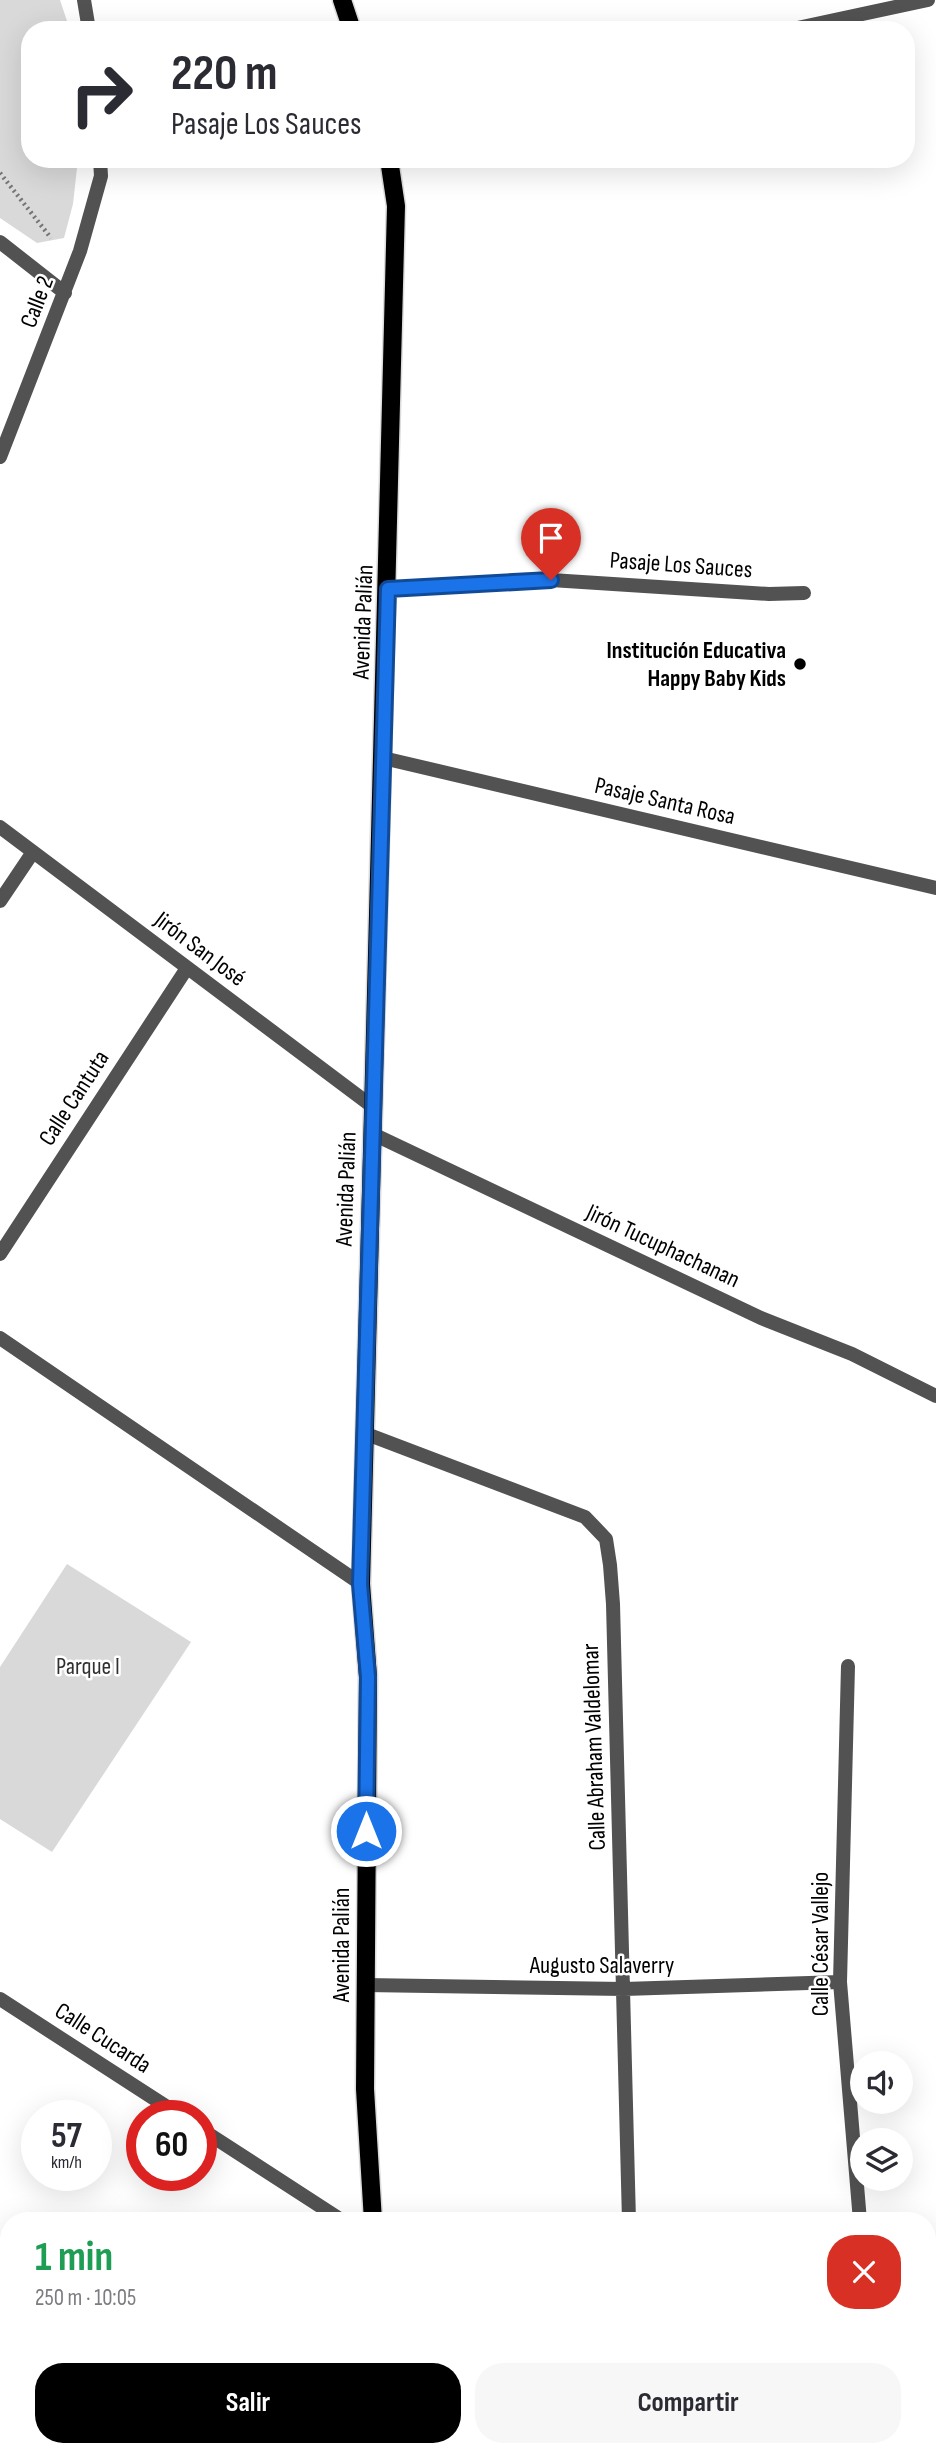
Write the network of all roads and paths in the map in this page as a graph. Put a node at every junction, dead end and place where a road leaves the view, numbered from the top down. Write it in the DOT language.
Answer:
graph roads {
  1 [pos="84,0"];
  2 [pos="342,0"];
  3 [pos="928,0"];
  4 [pos="88,21"];
  5 [pos="349,21"];
  6 [pos="830,21"];
  7 [pos="101,168"];
  8 [pos="390,168"];
  9 [pos="0,173"];
  10 [pos="51,238"];
  11 [pos="0,243"];
  12 [pos="65,293"];
  13 [pos="0,457"];
  14 [pos="388,589"];
  15 [pos="804,593"];
  16 [pos="383,758"];
  17 [pos="0,827"];
  18 [pos="33,852"];
  19 [pos="936,888"];
  20 [pos="0,901"];
  21 [pos="187,968"];
  22 [pos="373,1107"];
  23 [pos="373,1134"];
  24 [pos="0,1254"];
  25 [pos="0,1338"];
  26 [pos="936,1396"];
  27 [pos="365,1433"];
  28 [pos="360,1584"];
  29 [pos="848,1666"];
  30 [pos="840,1982"];
  31 [pos="365,1986"];
  32 [pos="624,1989"];
  33 [pos="0,1998"];
  34 [pos="156,2100"];
  35 [pos="217,2139"];
  36 [pos="329,2212"];
  37 [pos="372,2212"];
  38 [pos="629,2212"];
  39 [pos="859,2212"];
  1 -- 4 [label="street"];
  2 -- 5 [label="main road"];
  3 -- 6 [label="street"];
  7 -- 12 [label="street, Calle 2"];
  8 -- 14 [label="main road, Avenida Palián"];
  9 -- 10 [label="path"];
  11 -- 12 [label="street"];
  12 -- 13 [label="street, Calle 2"];
  14 -- 15 [label="street, Pasaje Los Sauces"];
  14 -- 16 [label="main road, Avenida Palián"];
  16 -- 19 [label="street, Pasaje Santa Rosa"];
  16 -- 22 [label="main road, Avenida Palián"];
  17 -- 18 [label="street, Jirón San José"];
  18 -- 20 [label="street"];
  18 -- 21 [label="street, Jirón San José"];
  21 -- 22 [label="street, Jirón San José"];
  21 -- 24 [label="street, Calle Cantuta"];
  22 -- 23 [label="main road, Avenida Palián"];
  23 -- 26 [label="street, Jirón Tucuphachanan"];
  23 -- 27 [label="main road, Avenida Palián"];
  25 -- 28 [label="street"];
  27 -- 28 [label="main road, Avenida Palián"];
  27 -- 32 [label="street, Calle Abraham Valdelomar"];
  28 -- 31 [label="main road, Avenida Palián"];
  29 -- 30 [label="street, Calle César Vallejo"];
  30 -- 32 [label="street, Augusto Salaverry"];
  30 -- 39 [label="street, Calle César Vallejo"];
  31 -- 32 [label="street, Augusto Salaverry"];
  31 -- 37 [label="main road, Avenida Palián"];
  32 -- 38 [label="street, Calle Abraham Valdelomar"];
  33 -- 34 [label="street, Calle Cucarda"];
  35 -- 36 [label="street"];
}
